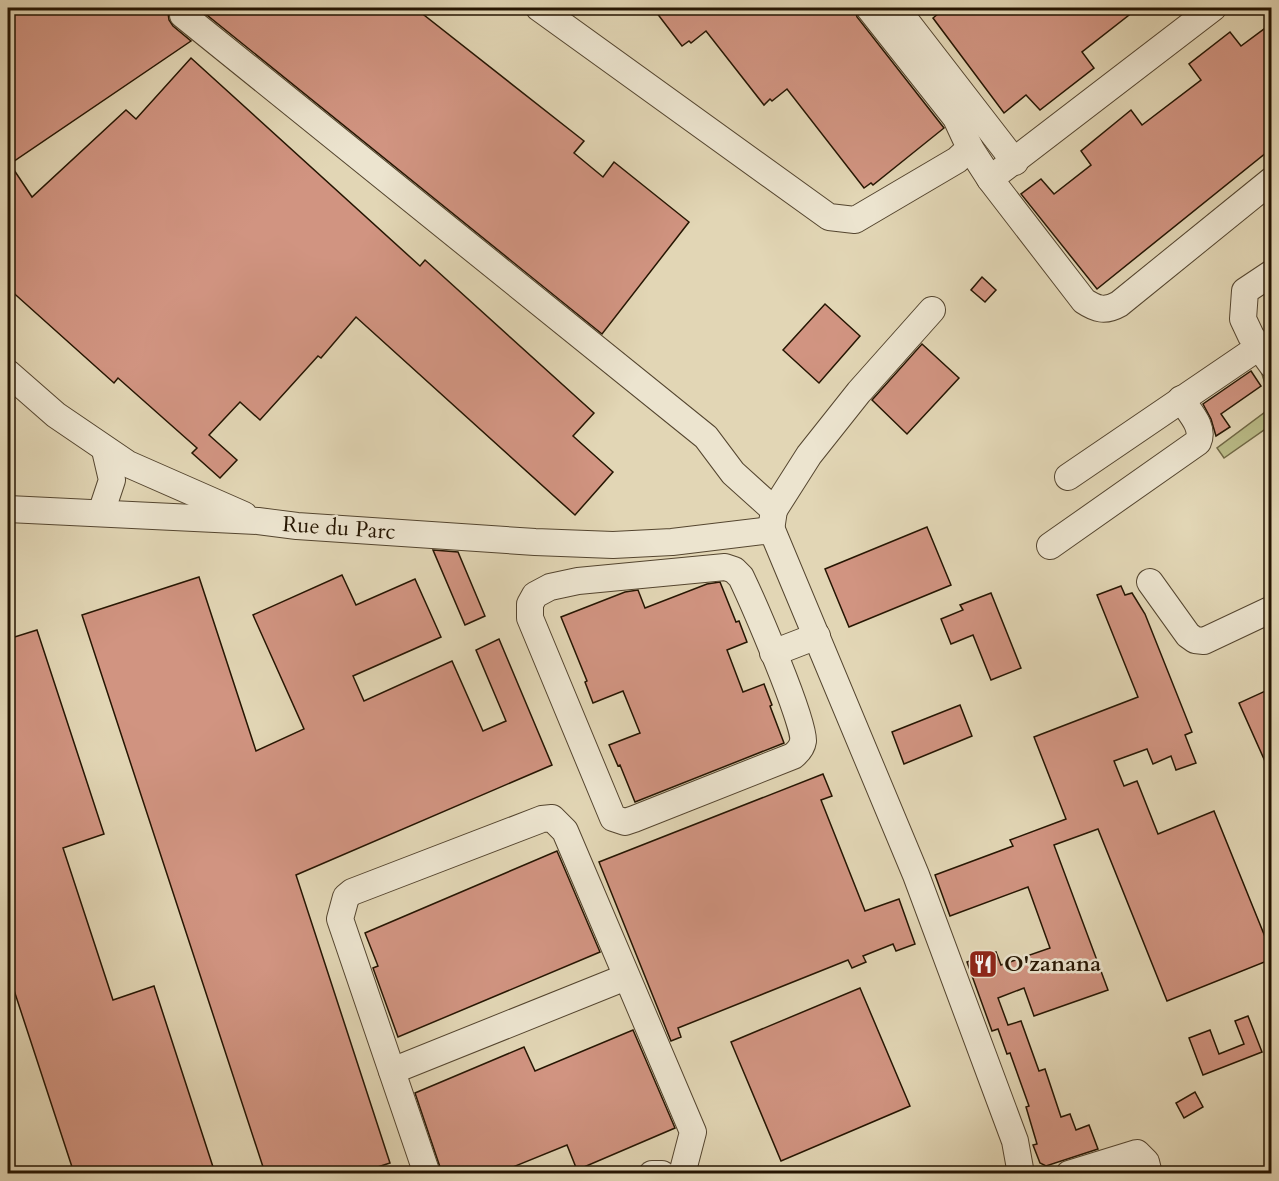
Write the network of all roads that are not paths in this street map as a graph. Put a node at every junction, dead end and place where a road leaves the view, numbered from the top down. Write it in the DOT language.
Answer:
graph roads {
  1 [pos="184,8"];
  2 [pos="538,8"];
  3 [pos="869,8"];
  4 [pos="896,8"];
  5 [pos="1213,8"];
  6 [pos="970,148"];
  7 [pos="1014,162"];
  8 [pos="990,179"];
  9 [pos="1272,180"];
  10 [pos="1272,273"];
  11 [pos="932,310"];
  12 [pos="1265,356"];
  13 [pos="8,373"];
  14 [pos="1181,399"];
  15 [pos="105,450"];
  16 [pos="1068,477"];
  17 [pos="8,509"];
  18 [pos="101,513"];
  19 [pos="772,520"];
  20 [pos="258,521"];
  21 [pos="1050,546"];
  22 [pos="1150,582"];
  23 [pos="1272,609"];
  24 [pos="817,636"];
  25 [pos="773,653"];
  26 [pos="626,977"];
  27 [pos="392,1071"];
  28 [pos="427,1173"];
  29 [pos="652,1173"];
  30 [pos="662,1173"];
  31 [pos="682,1173"];
  32 [pos="1021,1173"];
  33 [pos="1070,1173"];
  34 [pos="1149,1173"];
  1 -- 19 [label="street"];
  2 -- 6 [label="street"];
  3 -- 6 [label="street"];
  4 -- 7 [label="street"];
  5 -- 7 [label="street"];
  6 -- 8 [label="street"];
  7 -- 8 [label="street"];
  8 -- 9 [label="street"];
  10 -- 12 [label="street"];
  11 -- 19 [label="street"];
  12 -- 14 [label="street"];
  13 -- 15 [label="street"];
  14 -- 16 [label="street"];
  14 -- 21 [label="street"];
  15 -- 18 [label="street"];
  15 -- 20 [label="street"];
  17 -- 18 [label="street, Rue du Parc"];
  18 -- 20 [label="street, Rue du Parc"];
  19 -- 20 [label="street, Rue du Parc"];
  19 -- 24 [label="street"];
  22 -- 23 [label="street"];
  24 -- 25 [label="street"];
  24 -- 32 [label="street"];
  25 -- 25 [label="street"];
  26 -- 27 [label="street"];
  26 -- 27 [label="street"];
  26 -- 31 [label="street"];
  27 -- 28 [label="street"];
  29 -- 30 [label="street"];
  33 -- 34 [label="street"];
}
